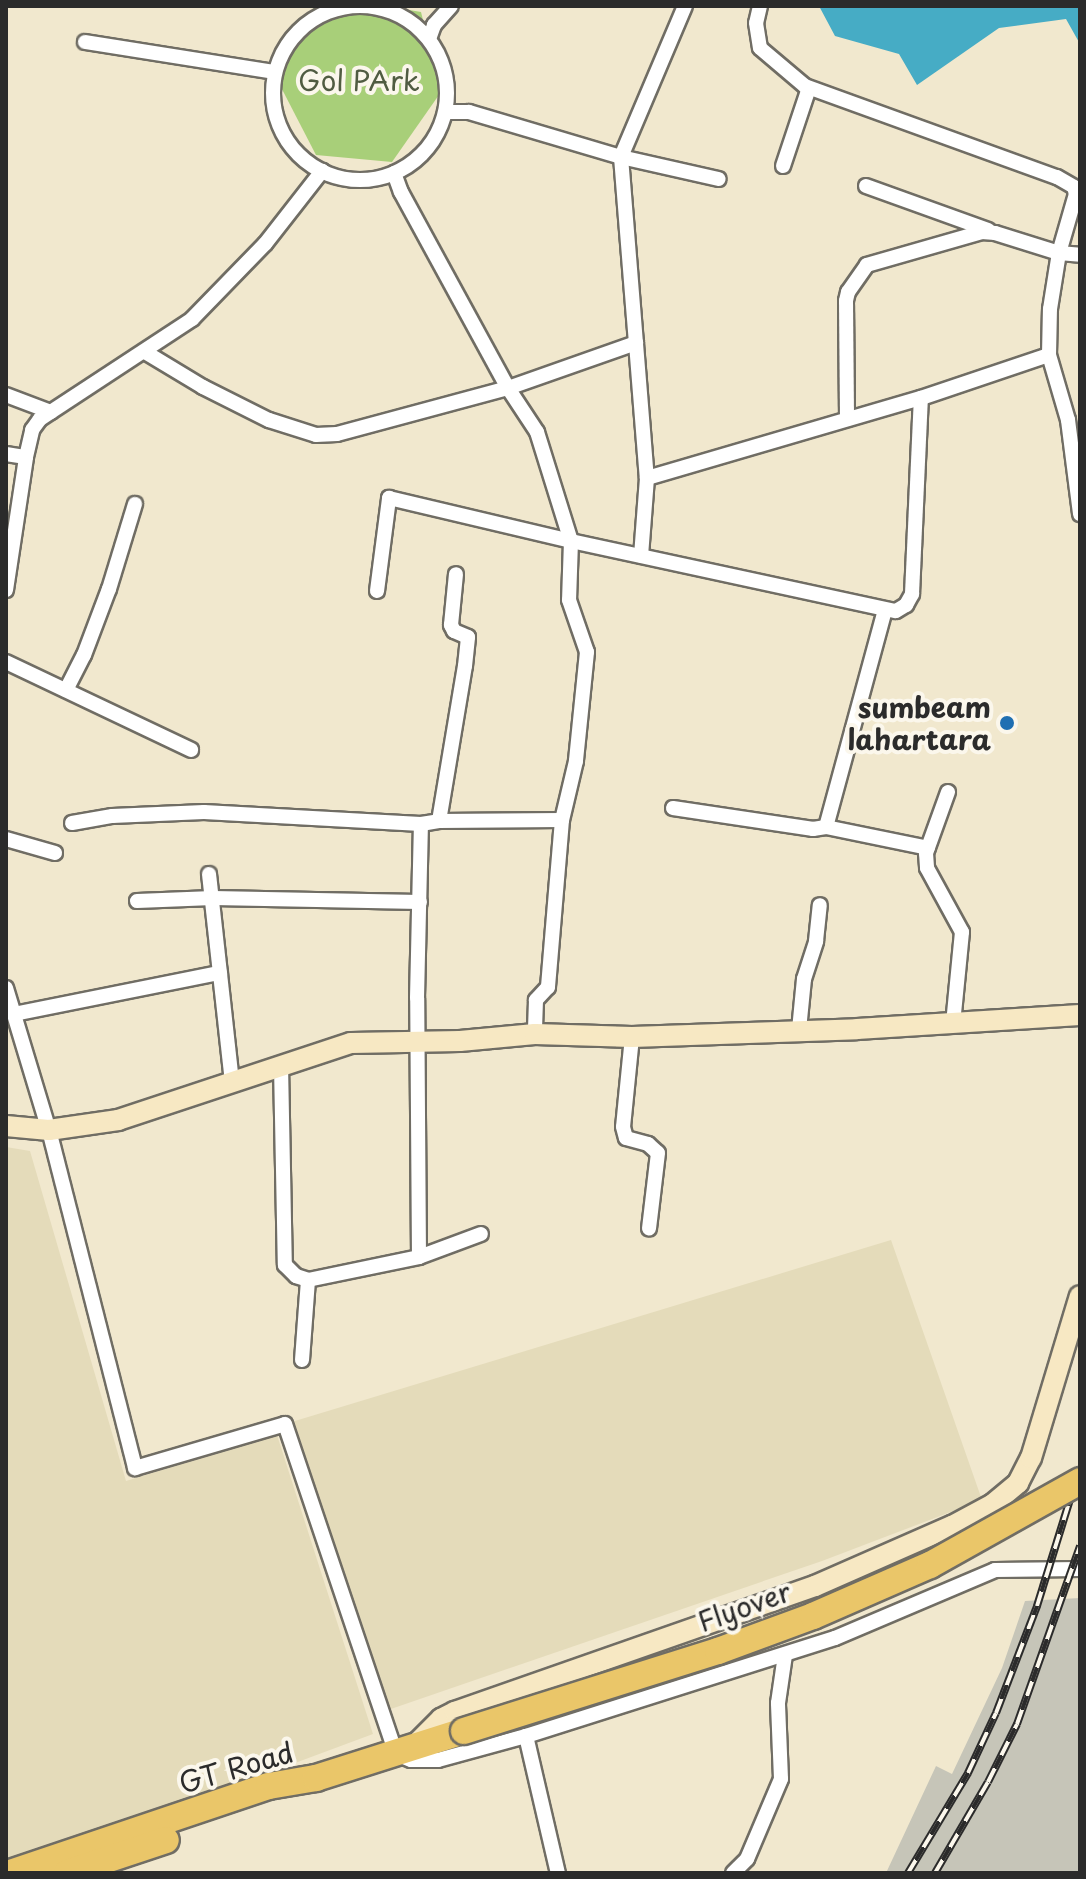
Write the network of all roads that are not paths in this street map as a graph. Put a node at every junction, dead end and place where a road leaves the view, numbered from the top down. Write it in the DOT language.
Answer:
graph roads {
  1 [pos="451,6"];
  2 [pos="685,6"];
  3 [pos="760,6"];
  4 [pos="327,9"];
  5 [pos="429,39"];
  6 [pos="85,42"];
  7 [pos="275,72"];
  8 [pos="809,88"];
  9 [pos="446,112"];
  10 [pos="621,157"];
  11 [pos="783,166"];
  12 [pos="322,171"];
  13 [pos="394,173"];
  14 [pos="719,179"];
  15 [pos="866,186"];
  16 [pos="995,233"];
  17 [pos="1059,253"];
  18 [pos="1080,255"];
  19 [pos="636,343"];
  20 [pos="145,352"];
  21 [pos="1049,355"];
  22 [pos="508,388"];
  23 [pos="6,395"];
  24 [pos="921,398"];
  25 [pos="51,412"];
  26 [pos="847,419"];
  27 [pos="6,454"];
  28 [pos="26,457"];
  29 [pos="647,478"];
  30 [pos="135,504"];
  31 [pos="1080,514"];
  32 [pos="571,541"];
  33 [pos="641,556"];
  34 [pos="456,574"];
  35 [pos="6,590"];
  36 [pos="377,591"];
  37 [pos="885,610"];
  38 [pos="6,662"];
  39 [pos="66,690"];
  40 [pos="191,750"];
  41 [pos="948,792"];
  42 [pos="673,808"];
  43 [pos="562,820"];
  44 [pos="439,821"];
  45 [pos="72,823"];
  46 [pos="421,824"];
  47 [pos="826,827"];
  48 [pos="6,839"];
  49 [pos="928,848"];
  50 [pos="55,853"];
  51 [pos="209,874"];
  52 [pos="213,898"];
  53 [pos="137,901"];
  54 [pos="420,902"];
  55 [pos="820,905"];
  56 [pos="220,973"];
  57 [pos="6,988"];
  58 [pos="14,1014"];
  59 [pos="1080,1015"];
  60 [pos="953,1023"];
  61 [pos="799,1030"];
  62 [pos="535,1034"];
  63 [pos="632,1037"];
  64 [pos="418,1042"];
  65 [pos="281,1065"];
  66 [pos="232,1084"];
  67 [pos="6,1126"];
  68 [pos="49,1130"];
  69 [pos="649,1228"];
  70 [pos="481,1234"];
  71 [pos="419,1257"];
  72 [pos="308,1280"];
  73 [pos="1080,1296"];
  74 [pos="302,1360"];
  75 [pos="1080,1481"];
  76 [pos="933,1535"];
  77 [pos="1080,1569"];
  78 [pos="954,1588"];
  79 [pos="785,1655"];
  80 [pos="526,1736"];
  81 [pos="404,1751"];
  82 [pos="316,1778"];
  83 [pos="96,1868"];
  84 [pos="10,1873"];
  85 [pos="67,1873"];
  86 [pos="558,1873"];
  87 [pos="733,1873"];
  1 -- 5 [label="street"];
  2 -- 10 [label="street"];
  3 -- 8 [label="street"];
  4 -- 5 [label="street"];
  4 -- 7 [label="street"];
  5 -- 9 [label="street"];
  6 -- 7 [label="street"];
  7 -- 12 [label="street"];
  8 -- 11 [label="street"];
  8 -- 17 [label="street"];
  9 -- 10 [label="street"];
  9 -- 13 [label="street"];
  10 -- 14 [label="street"];
  10 -- 19 [label="street"];
  12 -- 13 [label="street"];
  12 -- 20 [label="street"];
  13 -- 22 [label="street"];
  15 -- 16 [label="street"];
  16 -- 17 [label="street"];
  16 -- 26 [label="street"];
  17 -- 18 [label="street"];
  17 -- 21 [label="street"];
  19 -- 22 [label="street"];
  19 -- 29 [label="street"];
  20 -- 22 [label="street"];
  20 -- 25 [label="street"];
  21 -- 24 [label="street"];
  21 -- 31 [label="street"];
  22 -- 32 [label="street"];
  23 -- 25 [label="street"];
  24 -- 26 [label="street"];
  24 -- 37 [label="street"];
  25 -- 28 [label="street"];
  26 -- 29 [label="street"];
  27 -- 28 [label="street"];
  28 -- 35 [label="street"];
  29 -- 33 [label="street"];
  30 -- 39 [label="street"];
  32 -- 33 [label="street"];
  32 -- 36 [label="street"];
  32 -- 43 [label="street"];
  33 -- 37 [label="street"];
  34 -- 44 [label="street"];
  37 -- 47 [label="street"];
  38 -- 39 [label="street"];
  39 -- 40 [label="street"];
  41 -- 49 [label="street"];
  42 -- 47 [label="street"];
  43 -- 44 [label="street"];
  43 -- 62 [label="street"];
  44 -- 46 [label="street"];
  45 -- 46 [label="street"];
  46 -- 54 [label="street"];
  47 -- 49 [label="street"];
  48 -- 50 [label="street"];
  49 -- 60 [label="street"];
  51 -- 52 [label="street"];
  52 -- 53 [label="street"];
  52 -- 54 [label="street"];
  52 -- 56 [label="street"];
  54 -- 64 [label="street"];
  55 -- 61 [label="street"];
  56 -- 58 [label="street"];
  56 -- 66 [label="street"];
  57 -- 58 [label="street"];
  58 -- 68 [label="street"];
  59 -- 60 [label="street"];
  60 -- 61 [label="street"];
  61 -- 63 [label="street"];
  62 -- 63 [label="street"];
  62 -- 64 [label="street"];
  63 -- 69 [label="street"];
  64 -- 65 [label="street"];
  64 -- 71 [label="street"];
  65 -- 66 [label="street"];
  65 -- 72 [label="street"];
  66 -- 68 [label="street"];
  67 -- 68 [label="street"];
  68 -- 81 [label="street"];
  70 -- 71 [label="street"];
  71 -- 72 [label="street"];
  72 -- 74 [label="street"];
  73 -- 76 [label="street"];
  75 -- 81 [label="highway, Flyover, bridge"];
  76 -- 78 [label="street"];
  76 -- 81 [label="street"];
  77 -- 78 [label="street"];
  78 -- 79 [label="street"];
  79 -- 80 [label="street"];
  79 -- 87 [label="street"];
  80 -- 81 [label="street"];
  80 -- 86 [label="street"];
  81 -- 82 [label="highway, Flyover"];
  82 -- 83 [label="highway, GT Road"];
  82 -- 84 [label="highway, GT Road"];
  83 -- 85 [label="highway, GT Road"];
}
